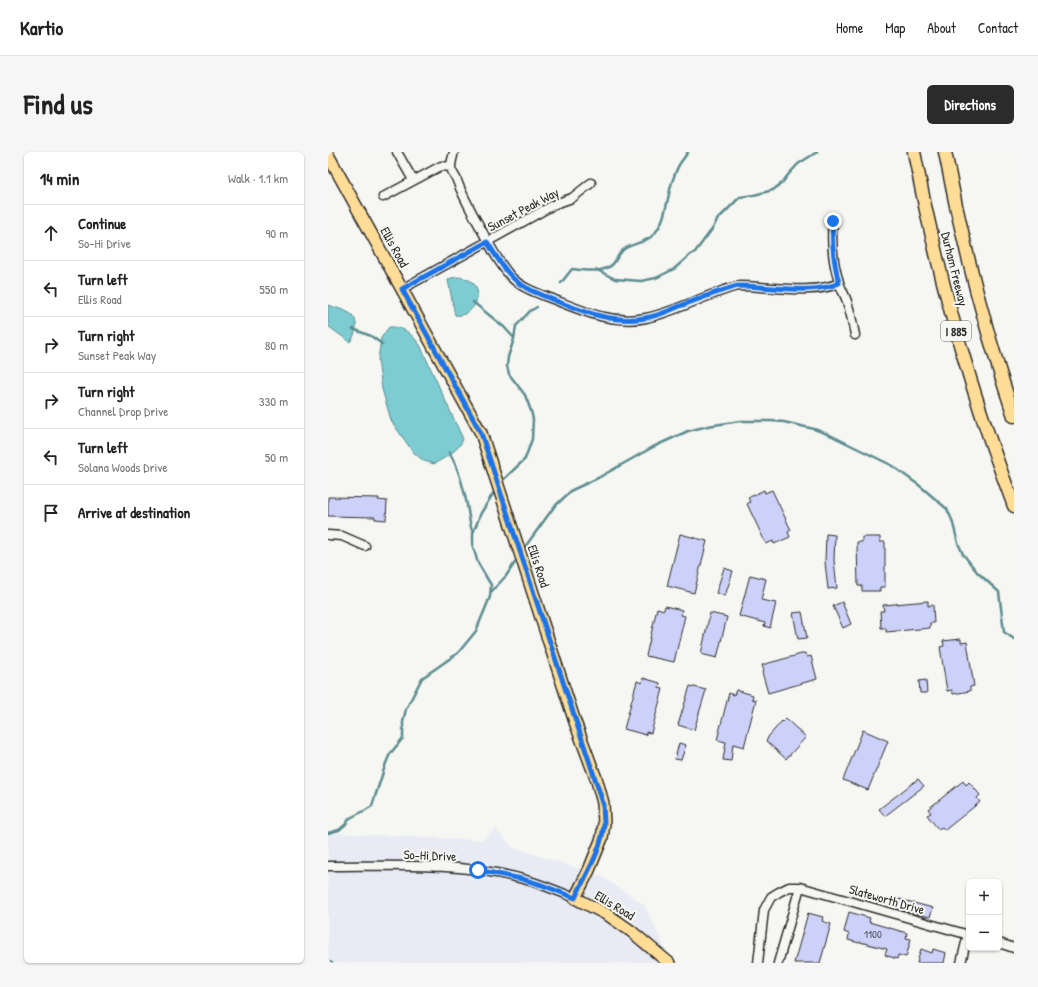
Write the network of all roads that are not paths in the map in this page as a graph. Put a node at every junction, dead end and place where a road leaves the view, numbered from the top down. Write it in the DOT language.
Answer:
graph roads {
  1 [pos="398,152"];
  2 [pos="454,152"];
  3 [pos="914,152"];
  4 [pos="945,152"];
  5 [pos="328,155"];
  6 [pos="451,167"];
  7 [pos="413,180"];
  8 [pos="591,183"];
  9 [pos="383,197"];
  10 [pos="833,221"];
  11 [pos="487,242"];
  12 [pos="839,283"];
  13 [pos="402,289"];
  14 [pos="855,335"];
  15 [pos="1014,416"];
  16 [pos="1014,506"];
  17 [pos="328,535"];
  18 [pos="365,546"];
  19 [pos="328,866"];
  20 [pos="800,887"];
  21 [pos="575,898"];
  22 [pos="966,934"];
  23 [pos="966,943"];
  24 [pos="1002,944"];
  25 [pos="1014,948"];
  26 [pos="669,963"];
  27 [pos="758,963"];
  28 [pos="778,963"];
  29 [pos="961,963"];
  1 -- 7 [label="street"];
  2 -- 6 [label="street"];
  3 -- 16 [label="highway, Durham Freeway / I 885"];
  4 -- 15 [label="highway, Durham Freeway / I 885"];
  5 -- 13 [label="main road, Ellis Road"];
  6 -- 7 [label="street"];
  6 -- 11 [label="street"];
  7 -- 9 [label="street"];
  8 -- 11 [label="street, Sunset Peak Way"];
  10 -- 12 [label="street"];
  11 -- 12 [label="street"];
  11 -- 13 [label="street, Sunset Peak Way"];
  12 -- 14 [label="street"];
  13 -- 21 [label="main road, Ellis Road"];
  17 -- 18 [label="street"];
  19 -- 21 [label="street, So-Hi Drive"];
  20 -- 22 [label="street, Slateworth Drive"];
  20 -- 27 [label="street, Slateworth Drive"];
  20 -- 28 [label="street"];
  21 -- 26 [label="main road, Ellis Road"];
  23 -- 29 [label="street, Slateworth Drive"];
  24 -- 25 [label="street"];
}
